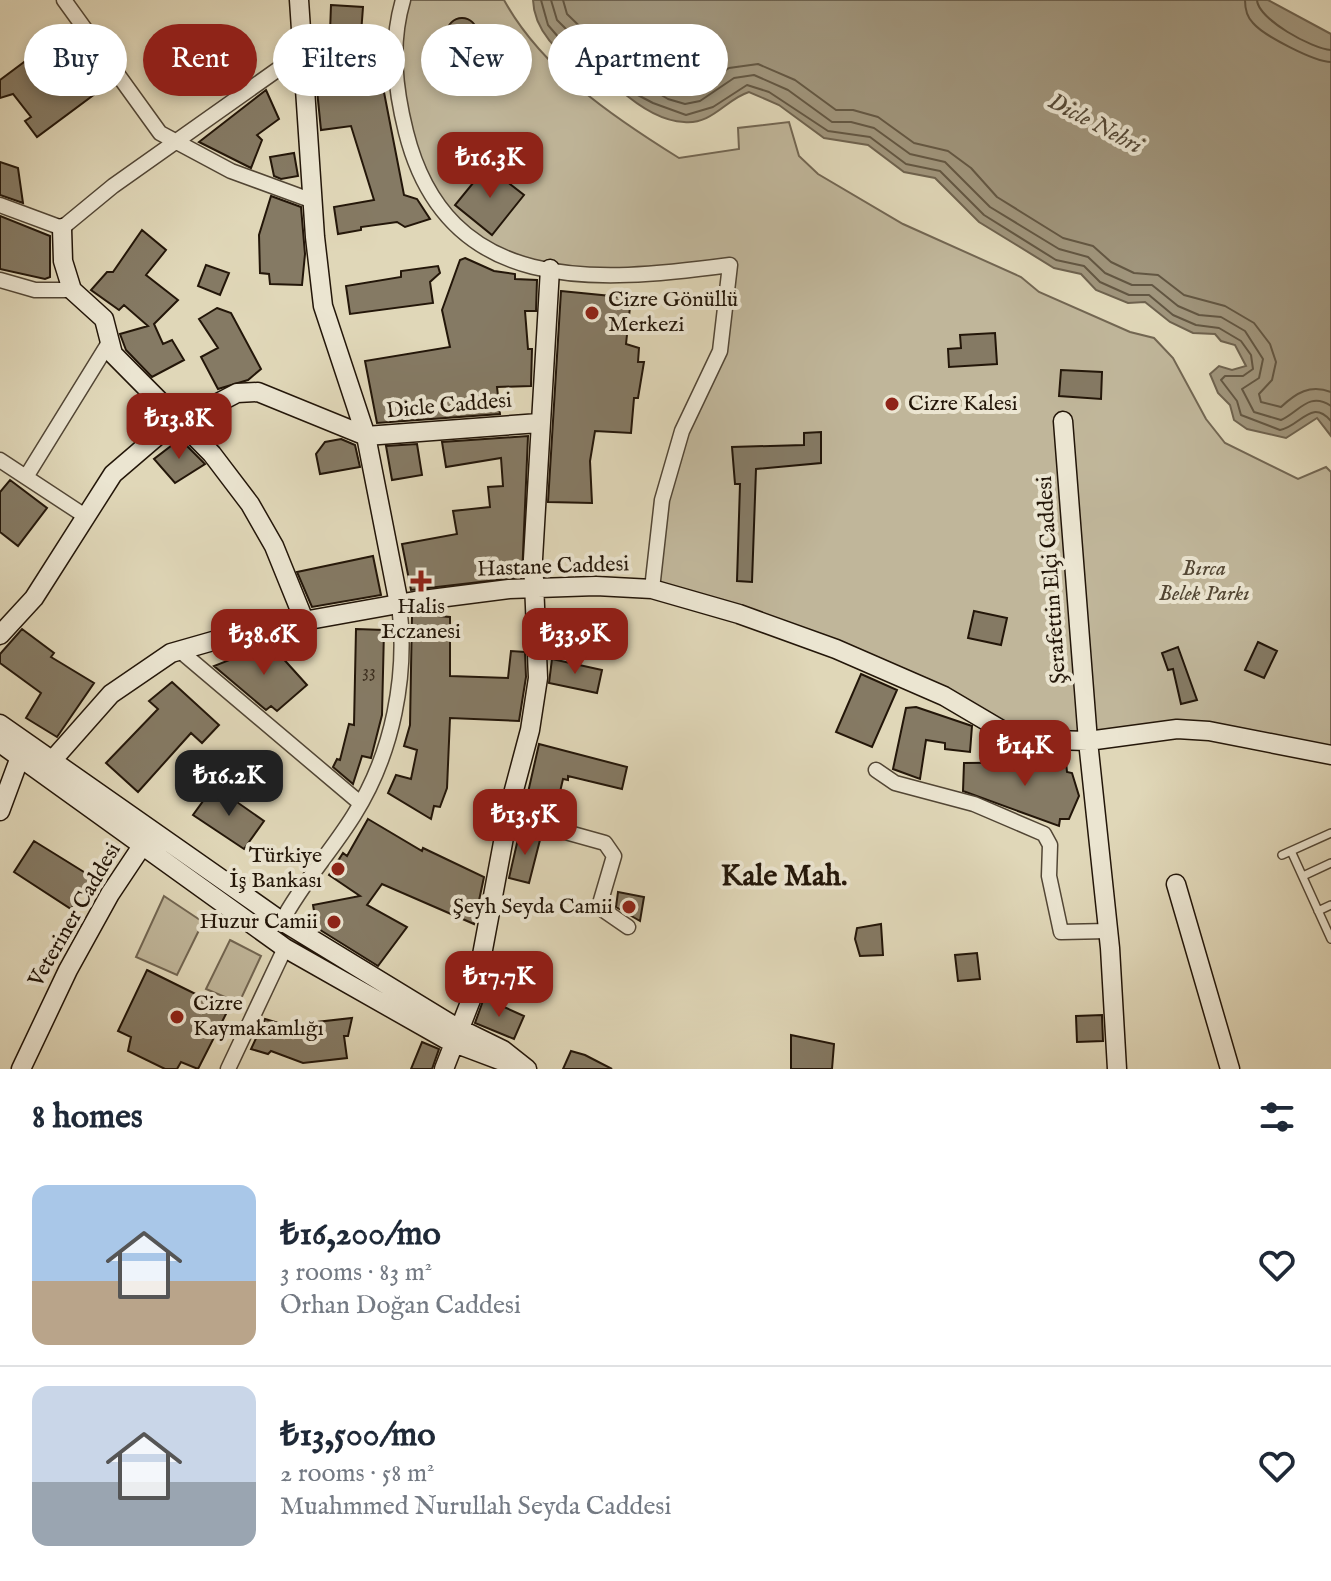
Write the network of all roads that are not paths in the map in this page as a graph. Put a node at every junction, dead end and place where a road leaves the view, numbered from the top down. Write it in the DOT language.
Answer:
graph roads {
  1 [pos="64,0"];
  2 [pos="299,0"];
  3 [pos="403,0"];
  4 [pos="300,24"];
  5 [pos="273,73"];
  6 [pos="304,96"];
  7 [pos="176,141"];
  8 [pos="313,201"];
  9 [pos="0,205"];
  10 [pos="62,228"];
  11 [pos="550,269"];
  12 [pos="0,280"];
  13 [pos="72,290"];
  14 [pos="110,341"];
  15 [pos="1063,421"];
  16 [pos="181,422"];
  17 [pos="539,423"];
  18 [pos="366,436"];
  19 [pos="0,460"];
  20 [pos="26,477"];
  21 [pos="85,516"];
  22 [pos="536,589"];
  23 [pos="652,589"];
  24 [pos="399,604"];
  25 [pos="304,620"];
  26 [pos="0,635"];
  27 [pos="179,650"];
  28 [pos="0,724"];
  29 [pos="1088,741"];
  30 [pos="0,743"];
  31 [pos="1331,755"];
  32 [pos="20,757"];
  33 [pos="49,767"];
  34 [pos="876,770"];
  35 [pos="360,803"];
  36 [pos="0,811"];
  37 [pos="508,816"];
  38 [pos="1331,833"];
  39 [pos="148,837"];
  40 [pos="1291,851"];
  41 [pos="1282,855"];
  42 [pos="1331,863"];
  43 [pos="1303,876"];
  44 [pos="1176,884"];
  45 [pos="1331,905"];
  46 [pos="1318,911"];
  47 [pos="282,921"];
  48 [pos="628,927"];
  49 [pos="1108,931"];
  50 [pos="1331,939"];
  51 [pos="285,948"];
  52 [pos="456,1036"];
  53 [pos="21,1069"];
  54 [pos="228,1069"];
  55 [pos="444,1069"];
  56 [pos="527,1069"];
  57 [pos="1117,1069"];
  58 [pos="1230,1069"];
  1 -- 7 [label="street"];
  2 -- 4 [label="street"];
  3 -- 11 [label="street"];
  5 -- 7 [label="street"];
  6 -- 8 [label="street"];
  7 -- 8 [label="street"];
  7 -- 10 [label="street"];
  8 -- 18 [label="street"];
  9 -- 10 [label="street"];
  10 -- 13 [label="street"];
  11 -- 17 [label="street"];
  11 -- 23 [label="street"];
  12 -- 13 [label="street"];
  13 -- 14 [label="street"];
  14 -- 16 [label="street"];
  14 -- 20 [label="street"];
  15 -- 29 [label="street, Şerafettin Elçi Caddesi"];
  16 -- 18 [label="street, Dicle Caddesi"];
  16 -- 21 [label="street, Dicle Caddesi"];
  16 -- 25 [label="street"];
  17 -- 18 [label="street, Dicle Caddesi"];
  17 -- 22 [label="street"];
  18 -- 24 [label="street"];
  19 -- 20 [label="street"];
  20 -- 21 [label="street"];
  21 -- 26 [label="street, Dicle Caddesi"];
  22 -- 23 [label="street, Hastane Caddesi"];
  22 -- 24 [label="street, Hastane Caddesi"];
  22 -- 37 [label="street"];
  23 -- 29 [label="street, Hastane Caddesi"];
  24 -- 25 [label="street, Hastane Caddesi"];
  24 -- 35 [label="street"];
  25 -- 27 [label="street, Hastane Caddesi"];
  27 -- 33 [label="street, Hastane Caddesi"];
  27 -- 35 [label="street"];
  28 -- 33 [label="street"];
  29 -- 31 [label="street, Hastane Caddesi"];
  29 -- 49 [label="street, Şerafettin Elçi Caddesi"];
  30 -- 32 [label="street"];
  32 -- 33 [label="street"];
  32 -- 36 [label="street"];
  33 -- 39 [label="street"];
  34 -- 49 [label="street"];
  35 -- 47 [label="street"];
  37 -- 48 [label="street"];
  37 -- 52 [label="street"];
  38 -- 40 [label="lane"];
  39 -- 47 [label="street"];
  39 -- 51 [label="street"];
  39 -- 53 [label="street, Veteriner Caddesi"];
  40 -- 41 [label="lane"];
  40 -- 43 [label="lane"];
  42 -- 43 [label="lane"];
  43 -- 46 [label="lane"];
  44 -- 58 [label="street"];
  45 -- 46 [label="lane"];
  46 -- 50 [label="lane"];
  47 -- 51 [label="street"];
  47 -- 52 [label="street"];
  49 -- 57 [label="street, Şerafettin Elçi Caddesi"];
  51 -- 52 [label="street"];
  51 -- 54 [label="street"];
  52 -- 55 [label="street"];
  52 -- 56 [label="street"];
}
